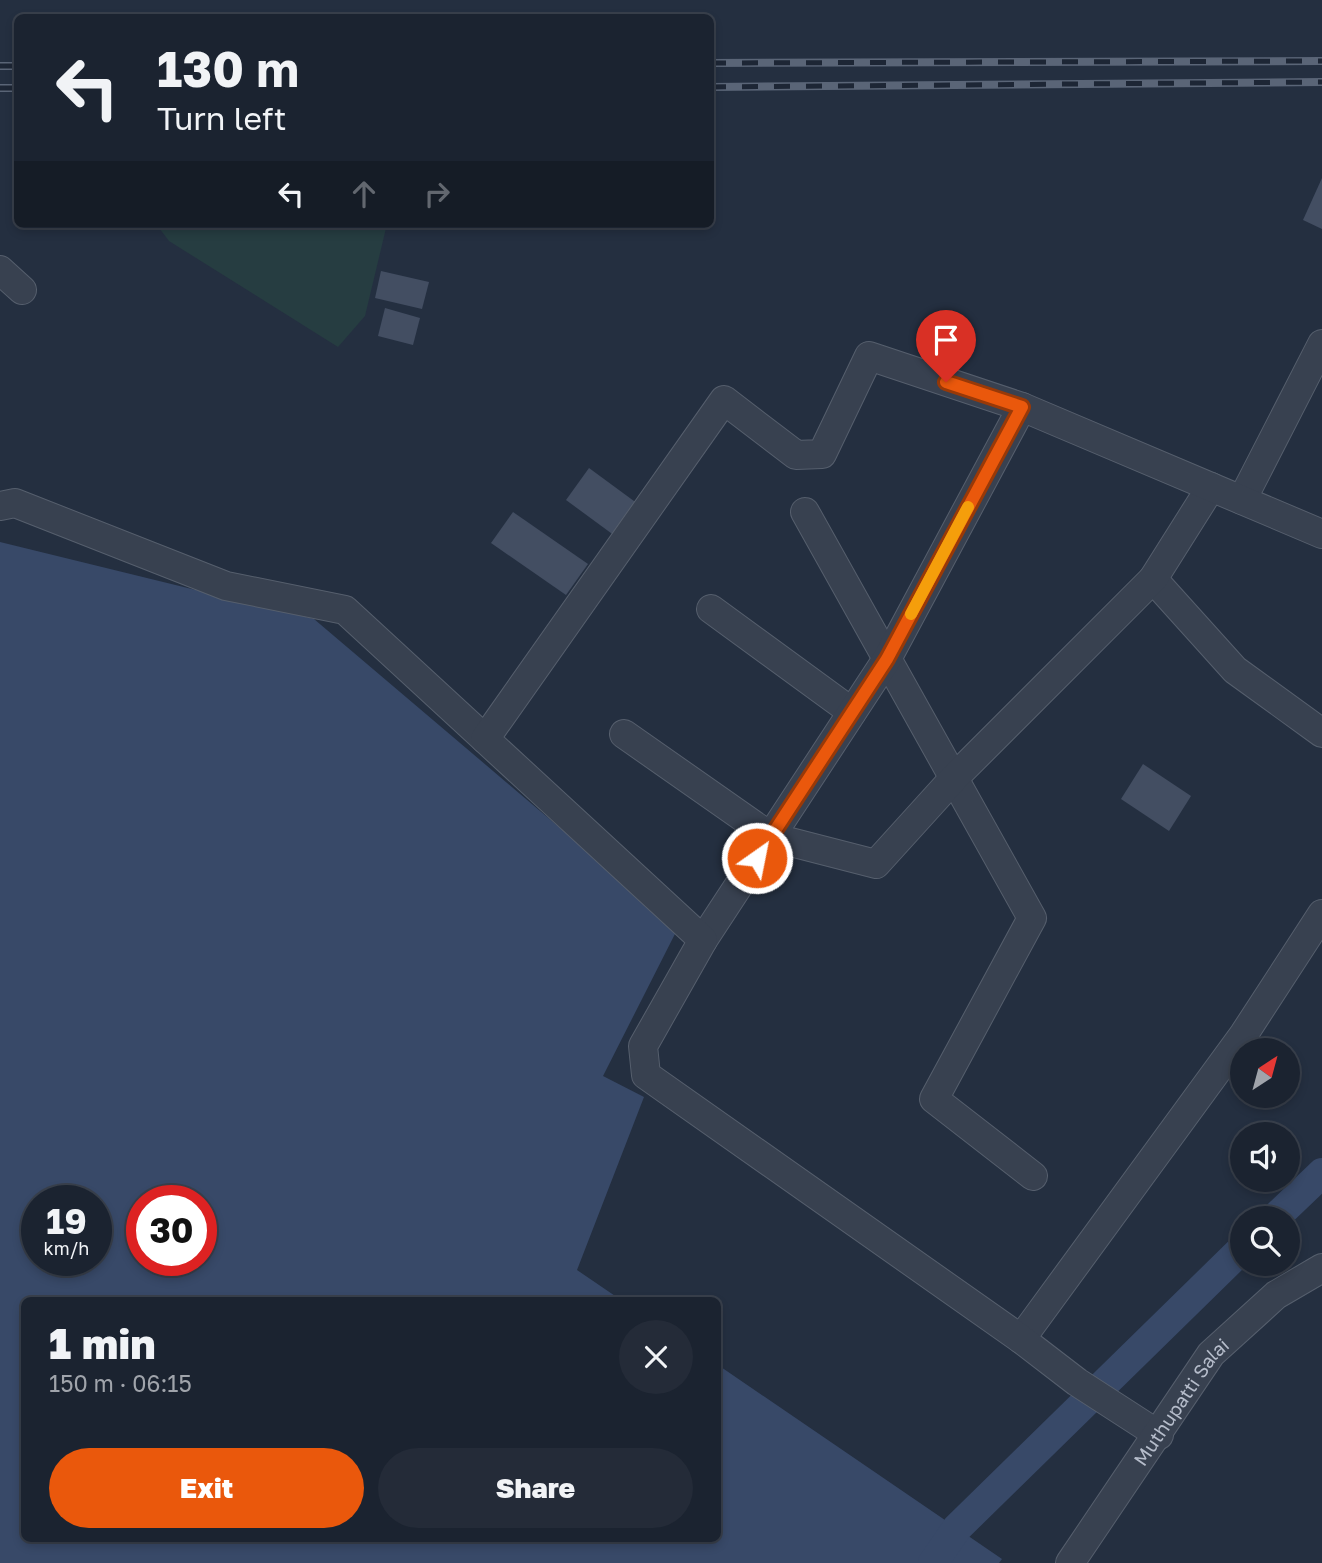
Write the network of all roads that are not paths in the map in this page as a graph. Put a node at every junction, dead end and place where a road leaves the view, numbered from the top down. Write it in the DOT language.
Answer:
graph roads {
  1 [pos="0,270"];
  2 [pos="22,290"];
  3 [pos="1322,344"];
  4 [pos="1022,407"];
  5 [pos="1211,487"];
  6 [pos="1242,500"];
  7 [pos="0,506"];
  8 [pos="805,512"];
  9 [pos="1322,534"];
  10 [pos="1153,579"];
  11 [pos="711,609"];
  12 [pos="887,659"];
  13 [pos="852,712"];
  14 [pos="1322,733"];
  15 [pos="624,734"];
  16 [pos="485,739"];
  17 [pos="954,778"];
  18 [pos="771,837"];
  19 [pos="1322,914"];
  20 [pos="704,940"];
  21 [pos="1033,1176"];
  22 [pos="1322,1268"];
  23 [pos="1021,1339"];
  24 [pos="1159,1435"];
  25 [pos="1070,1563"];
  1 -- 2 [label="street"];
  3 -- 6 [label="street"];
  4 -- 5 [label="street"];
  4 -- 12 [label="street"];
  4 -- 16 [label="street"];
  5 -- 6 [label="street"];
  5 -- 10 [label="street"];
  6 -- 9 [label="street"];
  7 -- 16 [label="street"];
  8 -- 12 [label="street"];
  10 -- 14 [label="street"];
  10 -- 17 [label="street"];
  11 -- 13 [label="street"];
  12 -- 13 [label="street"];
  12 -- 17 [label="street"];
  13 -- 18 [label="street"];
  15 -- 18 [label="street"];
  16 -- 20 [label="street"];
  17 -- 18 [label="street"];
  17 -- 21 [label="street"];
  18 -- 20 [label="street"];
  19 -- 23 [label="street"];
  20 -- 23 [label="street"];
  22 -- 24 [label="street, Muthupatti Salai"];
  23 -- 24 [label="street"];
  24 -- 25 [label="street, Muthupatti Salai"];
}
